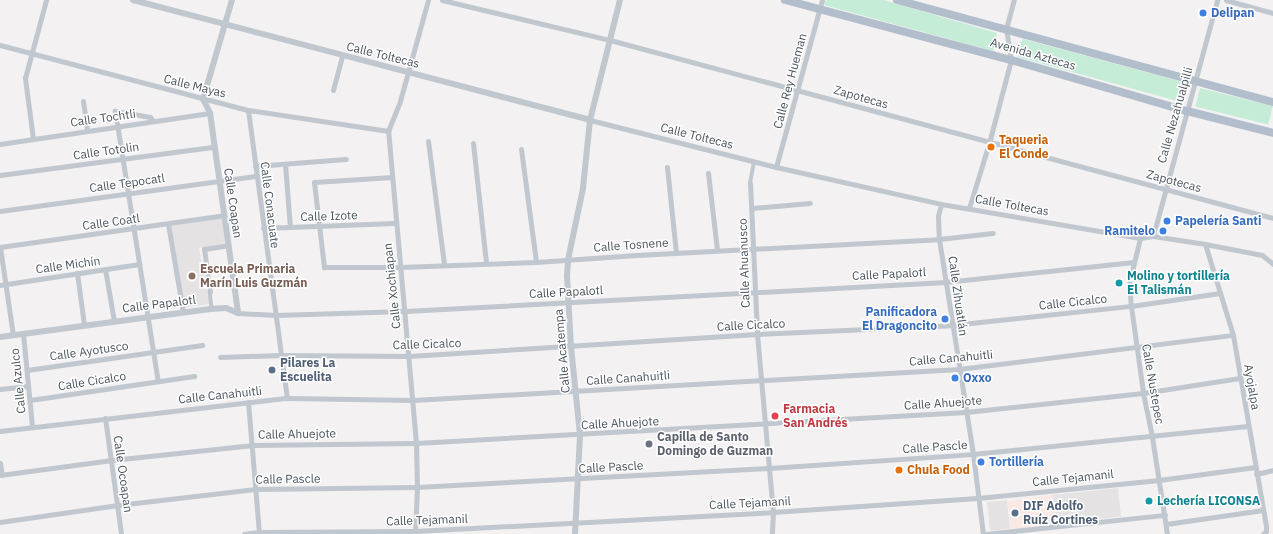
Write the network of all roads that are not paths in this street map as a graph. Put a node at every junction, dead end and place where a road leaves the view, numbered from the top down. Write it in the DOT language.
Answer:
graph roads {
  1 [pos="46,0"];
  2 [pos="134,0"];
  3 [pos="232,0"];
  4 [pos="428,0"];
  5 [pos="442,0"];
  6 [pos="620,0"];
  7 [pos="786,0"];
  8 [pos="822,0"];
  9 [pos="897,0"];
  10 [pos="1014,0"];
  11 [pos="1217,0"];
  12 [pos="1226,0"];
  13 [pos="820,9"];
  14 [pos="1273,13"];
  15 [pos="225,25"];
  16 [pos="1006,30"];
  17 [pos="610,40"];
  18 [pos="0,45"];
  19 [pos="31,54"];
  20 [pos="342,56"];
  21 [pos="1012,60"];
  22 [pos="408,73"];
  23 [pos="1195,82"];
  24 [pos="333,90"];
  25 [pos="798,90"];
  26 [pos="203,99"];
  27 [pos="83,101"];
  28 [pos="1273,102"];
  29 [pos="248,110"];
  30 [pos="1187,111"];
  31 [pos="210,113"];
  32 [pos="590,120"];
  33 [pos="153,121"];
  34 [pos="117,127"];
  35 [pos="87,131"];
  36 [pos="388,132"];
  37 [pos="1273,133"];
  38 [pos="33,139"];
  39 [pos="428,141"];
  40 [pos="473,143"];
  41 [pos="989,143"];
  42 [pos="0,144"];
  43 [pos="214,147"];
  44 [pos="521,148"];
  45 [pos="122,158"];
  46 [pos="346,159"];
  47 [pos="754,162"];
  48 [pos="285,164"];
  49 [pos="255,166"];
  50 [pos="667,167"];
  51 [pos="776,167"];
  52 [pos="708,173"];
  53 [pos="0,175"];
  54 [pos="256,176"];
  55 [pos="392,177"];
  56 [pos="219,181"];
  57 [pos="750,183"];
  58 [pos="1165,189"];
  59 [pos="128,194"];
  60 [pos="810,203"];
  61 [pos="941,204"];
  62 [pos="752,208"];
  63 [pos="969,208"];
  64 [pos="0,211"];
  65 [pos="224,215"];
  66 [pos="1273,218"];
  67 [pos="395,223"];
  68 [pos="168,224"];
  69 [pos="318,226"];
  70 [pos="290,227"];
  71 [pos="263,228"];
  72 [pos="133,229"];
  73 [pos="993,233"];
  74 [pos="1153,236"];
  75 [pos="1140,238"];
  76 [pos="939,239"];
  77 [pos="1205,244"];
  78 [pos="228,245"];
  79 [pos="0,247"];
  80 [pos="754,249"];
  81 [pos="717,250"];
  82 [pos="676,252"];
  83 [pos="568,260"];
  84 [pos="536,262"];
  85 [pos="1134,262"];
  86 [pos="486,263"];
  87 [pos="138,264"];
  88 [pos="1273,264"];
  89 [pos="444,265"];
  90 [pos="400,267"];
  91 [pos="105,269"];
  92 [pos="77,273"];
  93 [pos="946,282"];
  94 [pos="3,285"];
  95 [pos="754,291"];
  96 [pos="210,292"];
  97 [pos="1220,293"];
  98 [pos="568,303"];
  99 [pos="1131,306"];
  100 [pos="212,309"];
  101 [pos="405,311"];
  102 [pos="183,312"];
  103 [pos="238,313"];
  104 [pos="276,315"];
  105 [pos="147,316"];
  106 [pos="114,321"];
  107 [pos="84,325"];
  108 [pos="952,325"];
  109 [pos="23,334"];
  110 [pos="757,334"];
  111 [pos="13,335"];
  112 [pos="1233,335"];
  113 [pos="0,336"];
  114 [pos="202,345"];
  115 [pos="571,347"];
  116 [pos="1136,348"];
  117 [pos="153,352"];
  118 [pos="281,355"];
  119 [pos="409,356"];
  120 [pos="220,357"];
  121 [pos="959,369"];
  122 [pos="26,370"];
  123 [pos="194,376"];
  124 [pos="1240,378"];
  125 [pos="762,379"];
  126 [pos="158,381"];
  127 [pos="28,386"];
  128 [pos="0,389"];
  129 [pos="576,391"];
  130 [pos="1143,393"];
  131 [pos="287,398"];
  132 [pos="30,400"];
  133 [pos="413,400"];
  134 [pos="248,402"];
  135 [pos="966,412"];
  136 [pos="105,418"];
  137 [pos="765,425"];
  138 [pos="1248,426"];
  139 [pos="32,427"];
  140 [pos="0,431"];
  141 [pos="580,435"];
  142 [pos="1152,437"];
  143 [pos="416,443"];
  144 [pos="253,444"];
  145 [pos="973,454"];
  146 [pos="112,460"];
  147 [pos="0,463"];
  148 [pos="1255,467"];
  149 [pos="769,468"];
  150 [pos="1273,470"];
  151 [pos="1256,474"];
  152 [pos="1,475"];
  153 [pos="578,479"];
  154 [pos="1159,480"];
  155 [pos="417,487"];
  156 [pos="257,489"];
  157 [pos="978,498"];
  158 [pos="118,505"];
  159 [pos="1263,510"];
  160 [pos="773,512"];
  161 [pos="1165,515"];
  162 [pos="0,522"];
  163 [pos="576,523"];
  164 [pos="1166,524"];
  165 [pos="259,533"];
  166 [pos="415,533"];
  167 [pos="121,534"];
  168 [pos="244,534"];
  169 [pos="576,534"];
  170 [pos="772,534"];
  171 [pos="983,534"];
  172 [pos="986,534"];
  173 [pos="1167,534"];
  174 [pos="1263,534"];
  1 -- 19 [label="street"];
  2 -- 15 [label="street, Calle Toltecas"];
  3 -- 15 [label="street"];
  4 -- 22 [label="street"];
  5 -- 17 [label="street, Zapotecas"];
  6 -- 17 [label="street, Calle Acatempa"];
  7 -- 13 [label="main road, Avenida Aztecas"];
  8 -- 13 [label="street, Calle Rey Hueman"];
  9 -- 16 [label="main road, Avenida Aztecas"];
  10 -- 16 [label="street"];
  11 -- 23 [label="street, Calle Nezahualpilli"];
  12 -- 14 [label="street"];
  13 -- 21 [label="main road, Avenida Aztecas"];
  13 -- 25 [label="street, Calle Rey Hueman"];
  15 -- 20 [label="street, Calle Toltecas"];
  15 -- 26 [label="street"];
  16 -- 21 [label="street"];
  16 -- 23 [label="main road, Avenida Aztecas"];
  17 -- 25 [label="street, Zapotecas"];
  17 -- 32 [label="street, Calle Acatempa"];
  18 -- 19 [label="street, Calle Mayas"];
  19 -- 26 [label="street, Calle Mayas"];
  19 -- 38 [label="street"];
  20 -- 22 [label="street, Calle Toltecas"];
  20 -- 24 [label="street"];
  21 -- 30 [label="main road, Avenida Aztecas"];
  21 -- 41 [label="street"];
  22 -- 32 [label="street, Calle Toltecas"];
  22 -- 36 [label="street"];
  23 -- 28 [label="main road, Avenida Aztecas"];
  23 -- 30 [label="street, Calle Nezahualpilli"];
  25 -- 41 [label="street, Zapotecas"];
  25 -- 51 [label="street, Calle Rey Hueman"];
  26 -- 29 [label="street, Calle Mayas"];
  26 -- 31 [label="street, Calle Coapan"];
  27 -- 35 [label="street"];
  29 -- 36 [label="street, Calle Mayas"];
  29 -- 49 [label="street, Calle Conacuate"];
  30 -- 37 [label="main road, Avenida Aztecas"];
  30 -- 58 [label="street, Calle Nezahualpilli"];
  31 -- 33 [label="street, Calle Tochtli"];
  31 -- 43 [label="street, Calle Coapan"];
  32 -- 47 [label="street, Calle Toltecas"];
  32 -- 83 [label="street, Calle Acatempa"];
  33 -- 34 [label="street, Calle Tochtli"];
  33 -- 34 [label="street"];
  34 -- 35 [label="street, Calle Tochtli"];
  34 -- 45 [label="street"];
  35 -- 38 [label="street, Calle Tochtli"];
  36 -- 55 [label="street, Calle Xochiapan"];
  38 -- 42 [label="street, Calle Tochtli"];
  39 -- 89 [label="street"];
  40 -- 86 [label="street"];
  41 -- 58 [label="street, Zapotecas"];
  41 -- 63 [label="street"];
  43 -- 45 [label="street, Calle Totolin"];
  43 -- 56 [label="street, Calle Coapan"];
  44 -- 84 [label="street"];
  45 -- 53 [label="street, Calle Totolin"];
  45 -- 59 [label="street"];
  46 -- 48 [label="street"];
  47 -- 51 [label="street, Calle Toltecas"];
  47 -- 57 [label="street"];
  48 -- 49 [label="street"];
  48 -- 70 [label="street"];
  49 -- 54 [label="street, Calle Conacuate"];
  50 -- 82 [label="street"];
  51 -- 61 [label="street, Calle Toltecas"];
  52 -- 81 [label="street"];
  54 -- 56 [label="street, Calle Tepocatl"];
  54 -- 71 [label="street, Calle Conacuate"];
  55 -- 67 [label="street, Calle Xochiapan"];
  55 -- 69 [label="street"];
  56 -- 59 [label="street, Calle Tepocatl"];
  56 -- 65 [label="street, Calle Coapan"];
  57 -- 62 [label="street, Calle Ahuanusco"];
  58 -- 66 [label="street, Zapotecas"];
  58 -- 74 [label="street, Calle Nezahualpilli"];
  59 -- 64 [label="street, Calle Tepocatl"];
  59 -- 72 [label="street"];
  60 -- 62 [label="street"];
  61 -- 63 [label="street, Calle Toltecas"];
  61 -- 76 [label="street, Calle Zihuatlán"];
  62 -- 80 [label="street, Calle Ahuanusco"];
  63 -- 75 [label="street, Calle Toltecas"];
  65 -- 68 [label="street, Calle Coatl"];
  65 -- 78 [label="street, Calle Coapan"];
  67 -- 69 [label="street, Calle Izote"];
  67 -- 90 [label="street, Calle Xochiapan"];
  68 -- 72 [label="street, Calle Coatl"];
  68 -- 102 [label="street"];
  69 -- 70 [label="street, Calle Izote"];
  69 -- 90 [label="street, Calle Tosnene"];
  70 -- 71 [label="street, Calle Izote"];
  71 -- 104 [label="street, Calle Conacuate"];
  72 -- 79 [label="street, Calle Coatl"];
  72 -- 87 [label="street"];
  73 -- 76 [label="street, Calle Tosnene"];
  74 -- 75 [label="street, Calle Toltecas"];
  74 -- 77 [label="street, Calle Toltecas"];
  75 -- 85 [label="street, Calle Nustepec"];
  76 -- 80 [label="street, Calle Tosnene"];
  76 -- 93 [label="street, Calle Zihuatlán"];
  77 -- 88 [label="street, Calle Toltecas"];
  77 -- 97 [label="street, Ayojalpa"];
  78 -- 96 [label="street"];
  78 -- 103 [label="street, Calle Coapan"];
  79 -- 94 [label="street, Calle Azulco"];
  80 -- 81 [label="street, Calle Tosnene"];
  80 -- 95 [label="street, Calle Ahuanusco"];
  81 -- 82 [label="street, Calle Tosnene"];
  82 -- 83 [label="street, Calle Tosnene"];
  83 -- 84 [label="street, Calle Tosnene"];
  83 -- 98 [label="street, Calle Acatempa"];
  84 -- 86 [label="street, Calle Tosnene"];
  85 -- 93 [label="street, Calle Papalotl"];
  85 -- 99 [label="street, Calle Nustepec"];
  86 -- 89 [label="street, Calle Tosnene"];
  87 -- 91 [label="street, Calle Michín"];
  87 -- 105 [label="street"];
  89 -- 90 [label="street, Calle Tosnene"];
  90 -- 101 [label="street, Calle Xochiapan"];
  91 -- 92 [label="street, Calle Michín"];
  91 -- 106 [label="street"];
  92 -- 94 [label="street, Calle Michín"];
  92 -- 107 [label="street"];
  93 -- 95 [label="street, Calle Papalotl"];
  93 -- 108 [label="street, Calle Zihuatlán"];
  94 -- 111 [label="street, Calle Azulco"];
  95 -- 98 [label="street, Calle Papalotl"];
  95 -- 110 [label="street, Calle Ahuanusco"];
  96 -- 100 [label="street"];
  97 -- 99 [label="street, Calle Cicalco"];
  97 -- 112 [label="street, Ayojalpa"];
  98 -- 101 [label="street, Calle Papalotl"];
  98 -- 115 [label="street, Calle Acatempa"];
  99 -- 108 [label="street, Calle Cicalco"];
  99 -- 116 [label="street, Calle Nustepec"];
  100 -- 102 [label="street, Calle Papalotl"];
  100 -- 103 [label="street, Calle Papalotl"];
  101 -- 104 [label="street, Calle Papalotl"];
  101 -- 119 [label="street, Calle Xochiapan"];
  102 -- 105 [label="street, Calle Papalotl"];
  103 -- 104 [label="street, Calle Papalotl"];
  104 -- 118 [label="street, Calle Conacuate"];
  105 -- 106 [label="street, Calle Papalotl"];
  105 -- 117 [label="street"];
  106 -- 107 [label="street, Calle Papalotl"];
  107 -- 109 [label="street, Calle Papalotl"];
  108 -- 110 [label="street, Calle Cicalco"];
  108 -- 121 [label="street, Calle Zihuatlán"];
  109 -- 111 [label="street, Calle Papalotl"];
  109 -- 122 [label="street, Calle Azulco"];
  110 -- 115 [label="street, Calle Cicalco"];
  110 -- 125 [label="street, Calle Ahuanusco"];
  111 -- 113 [label="street, Calle Papalotl"];
  112 -- 116 [label="street, Calle Canahuitli"];
  112 -- 124 [label="street, Ayojalpa"];
  114 -- 117 [label="street, Calle Ayotusco"];
  115 -- 119 [label="street, Calle Cicalco"];
  115 -- 129 [label="street, Calle Acatempa"];
  116 -- 121 [label="street, Calle Canahuitli"];
  116 -- 130 [label="street, Calle Nustepec"];
  117 -- 122 [label="street, Calle Ayotusco"];
  117 -- 126 [label="street"];
  118 -- 119 [label="street, Calle Cicalco"];
  118 -- 120 [label="street, Calle Cicalco"];
  118 -- 131 [label="street, Calle Conacuate"];
  119 -- 133 [label="street, Calle Xochiapan"];
  121 -- 125 [label="street, Calle Canahuitli"];
  121 -- 135 [label="street, Calle Zihuatlán"];
  122 -- 127 [label="street, Calle Azulco"];
  123 -- 126 [label="street, Calle Cicalco"];
  124 -- 130 [label="street, Calle Ahuejote"];
  124 -- 138 [label="street, Ayojalpa"];
  125 -- 129 [label="street, Calle Canahuitli"];
  125 -- 137 [label="street, Calle Ahuanusco"];
  126 -- 132 [label="street, Calle Cicalco"];
  127 -- 128 [label="street"];
  127 -- 132 [label="street, Calle Azulco"];
  129 -- 133 [label="street, Calle Canahuitli"];
  129 -- 141 [label="street, Calle Acatempa"];
  130 -- 135 [label="street, Calle Ahuejote"];
  130 -- 142 [label="street, Calle Nustepec"];
  131 -- 133 [label="street, Calle Canahuitli"];
  131 -- 134 [label="street, Calle Canahuitli"];
  132 -- 139 [label="street, Calle Azulco"];
  133 -- 143 [label="street, Calle Xochiapan"];
  134 -- 136 [label="street, Calle Canahuitli"];
  134 -- 144 [label="street"];
  135 -- 137 [label="street, Calle Ahuejote"];
  135 -- 145 [label="street, Calle Zihuatlán"];
  136 -- 139 [label="street, Calle Canahuitli"];
  136 -- 146 [label="street, Calle Ocoapan"];
  137 -- 141 [label="street, Calle Ahuejote"];
  137 -- 149 [label="street, Calle Ahuanusco"];
  138 -- 142 [label="street, Calle Pascle"];
  138 -- 148 [label="street, Ayojalpa"];
  139 -- 140 [label="street, Calle Canahuitli"];
  141 -- 143 [label="street, Calle Ahuejote"];
  141 -- 153 [label="street, Calle Acatempa"];
  142 -- 145 [label="street, Calle Pascle"];
  142 -- 154 [label="street, Calle Nustepec"];
  143 -- 144 [label="street, Calle Ahuejote"];
  143 -- 155 [label="street, Calle Xochiapan"];
  144 -- 146 [label="street, Calle Ahuejote"];
  144 -- 156 [label="street"];
  145 -- 149 [label="street, Calle Pascle"];
  145 -- 157 [label="street, Calle Zihuatlán"];
  146 -- 152 [label="street, Calle Ahuejote"];
  146 -- 158 [label="street, Calle Ocoapan"];
  147 -- 152 [label="street"];
  148 -- 151 [label="street, Ayojalpa"];
  148 -- 154 [label="street, Calle Tejamanil"];
  149 -- 153 [label="street, Calle Pascle"];
  149 -- 160 [label="street, Calle Ahuanusco"];
  150 -- 151 [label="street"];
  151 -- 159 [label="street, Ayojalpa"];
  153 -- 155 [label="street, Calle Pascle"];
  153 -- 163 [label="street, Calle Acatempa"];
  154 -- 157 [label="street, Calle Tejamanil"];
  154 -- 161 [label="street, Calle Nustepec"];
  155 -- 156 [label="street, Calle Pascle"];
  155 -- 166 [label="street, Calle Xochiapan"];
  156 -- 158 [label="street, Calle Pascle"];
  156 -- 165 [label="street"];
  157 -- 160 [label="street, Calle Tejamanil"];
  157 -- 171 [label="street, Calle Zihuatlán"];
  158 -- 162 [label="street, Calle Pascle"];
  158 -- 167 [label="street, Calle Ocoapan"];
  159 -- 164 [label="street"];
  159 -- 174 [label="street, Ayojalpa"];
  160 -- 163 [label="street, Calle Tejamanil"];
  160 -- 170 [label="street, Calle Ahuanusco"];
  161 -- 164 [label="street, Calle Nustepec"];
  161 -- 172 [label="street"];
  163 -- 166 [label="street, Calle Tejamanil"];
  163 -- 169 [label="street, Calle Acatempa"];
  164 -- 173 [label="street, Calle Nustepec"];
  165 -- 166 [label="street, Calle Tejamanil"];
  165 -- 168 [label="street, Calle Tejamanil"];
}
